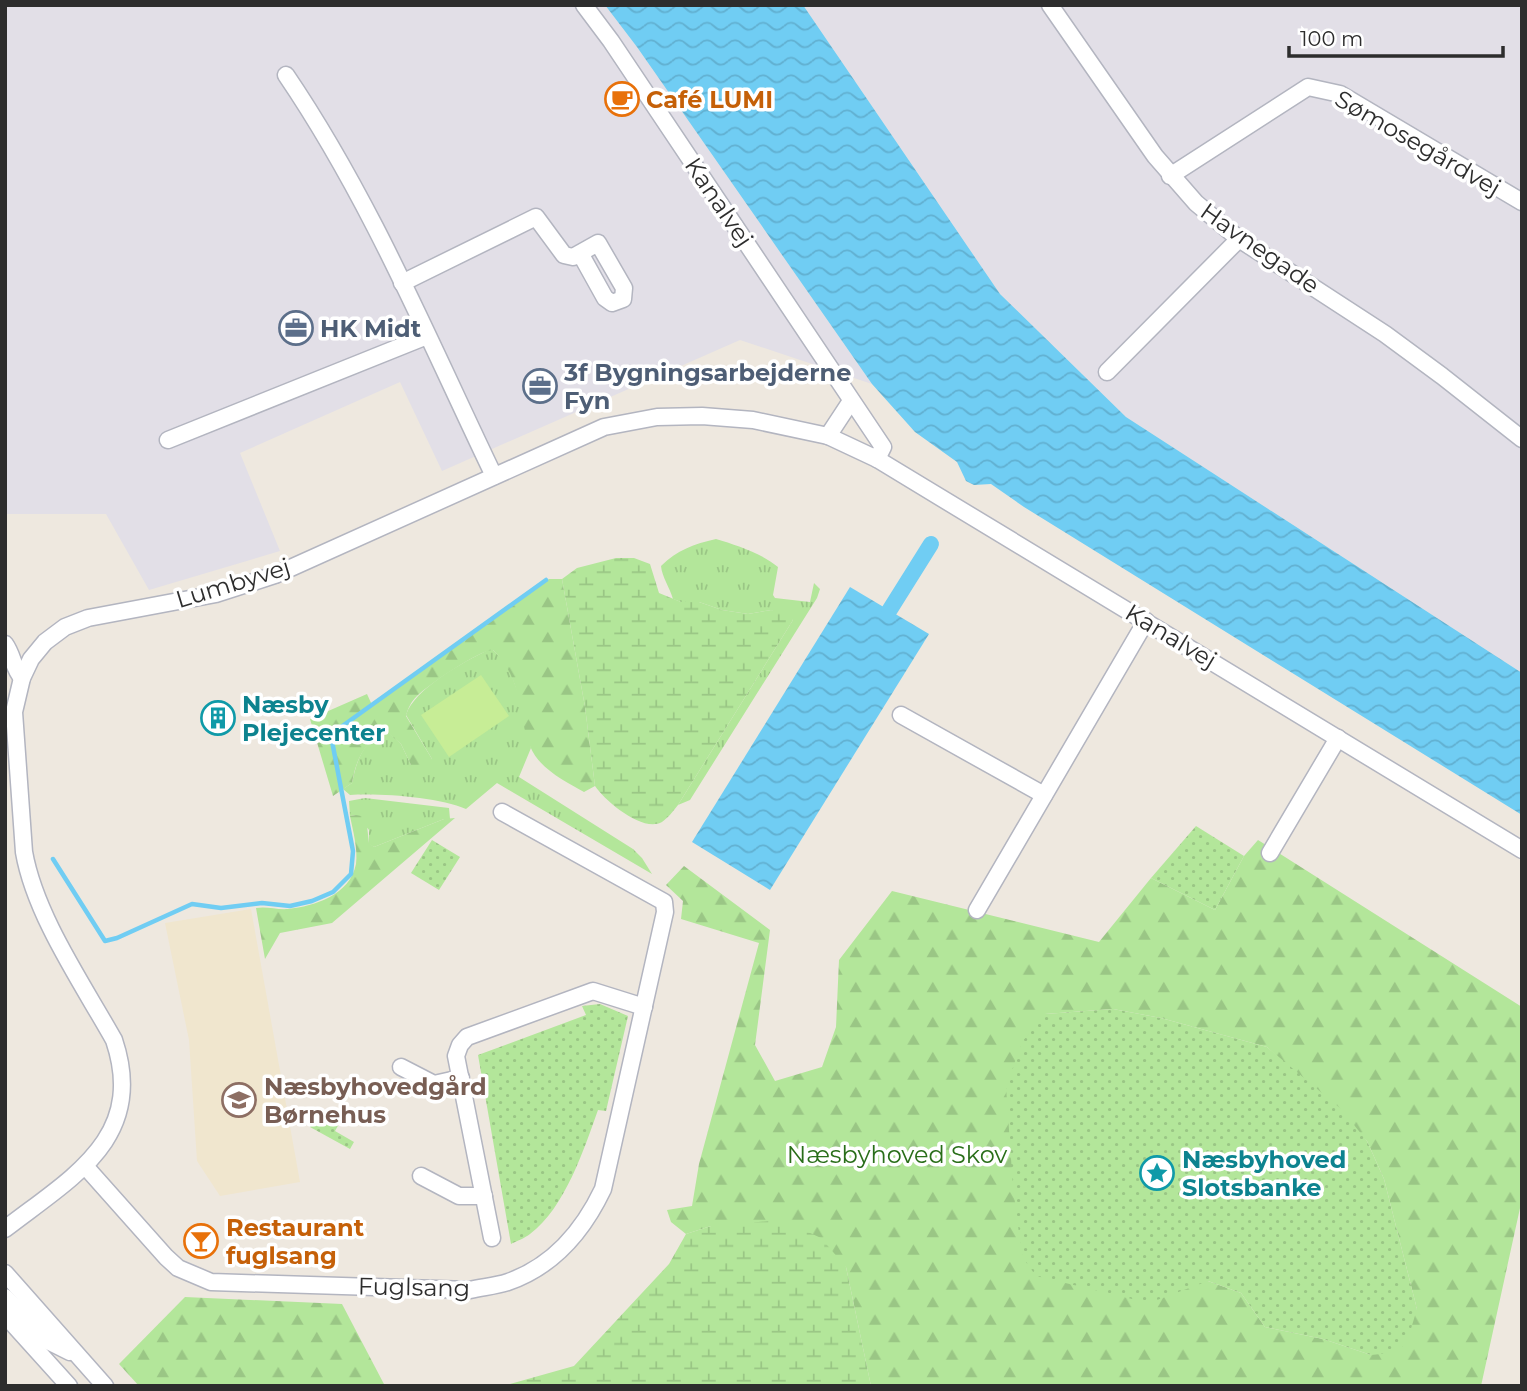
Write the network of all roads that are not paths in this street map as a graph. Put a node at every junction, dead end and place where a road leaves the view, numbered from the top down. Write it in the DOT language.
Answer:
graph roads {
  1 [pos="584,5"];
  2 [pos="1050,5"];
  3 [pos="286,75"];
  4 [pos="1170,176"];
  5 [pos="1522,202"];
  6 [pos="1239,239"];
  7 [pos="580,253"];
  8 [pos="402,283"];
  9 [pos="427,337"];
  10 [pos="1107,372"];
  11 [pos="851,401"];
  12 [pos="828,436"];
  13 [pos="1522,439"];
  14 [pos="168,440"];
  15 [pos="877,459"];
  16 [pos="494,476"];
  17 [pos="1146,621"];
  18 [pos="5,644"];
  19 [pos="22,678"];
  20 [pos="901,715"];
  21 [pos="1338,738"];
  22 [pos="1044,795"];
  23 [pos="502,812"];
  24 [pos="1522,850"];
  25 [pos="1270,853"];
  26 [pos="976,910"];
  27 [pos="644,1007"];
  28 [pos="401,1067"];
  29 [pos="461,1078"];
  30 [pos="86,1166"];
  31 [pos="421,1176"];
  32 [pos="484,1196"];
  33 [pos="5,1229"];
  34 [pos="492,1238"];
  35 [pos="5,1273"];
  36 [pos="5,1297"];
  37 [pos="5,1315"];
  38 [pos="79,1356"];
  39 [pos="69,1386"];
  40 [pos="105,1386"];
  1 -- 11 [label="street, Kanalvej"];
  2 -- 4 [label="street, Havnegade"];
  3 -- 8 [label="street"];
  4 -- 5 [label="street, Sømosegårdvej"];
  4 -- 6 [label="street, Havnegade"];
  6 -- 10 [label="street"];
  6 -- 13 [label="street, Havnegade"];
  7 -- 8 [label="street"];
  8 -- 9 [label="street"];
  9 -- 14 [label="street"];
  9 -- 16 [label="street"];
  11 -- 12 [label="street"];
  11 -- 15 [label="street, Kanalvej"];
  12 -- 15 [label="street, Lumbyvej"];
  12 -- 16 [label="street, Lumbyvej"];
  15 -- 17 [label="street, Kanalvej"];
  16 -- 19 [label="street, Lumbyvej"];
  17 -- 21 [label="street, Kanalvej"];
  17 -- 22 [label="street"];
  18 -- 19 [label="street"];
  19 -- 30 [label="street, Lumbyvej"];
  20 -- 22 [label="street"];
  21 -- 24 [label="street, Kanalvej"];
  21 -- 25 [label="street"];
  22 -- 26 [label="street"];
  23 -- 27 [label="street, Fuglsang"];
  27 -- 29 [label="street"];
  27 -- 30 [label="street, Fuglsang"];
  28 -- 29 [label="street"];
  29 -- 32 [label="street"];
  30 -- 33 [label="street, Lumbyvej"];
  31 -- 32 [label="street"];
  32 -- 34 [label="street"];
  35 -- 38 [label="street"];
  36 -- 38 [label="street"];
  37 -- 39 [label="street"];
  38 -- 40 [label="street"];
}
